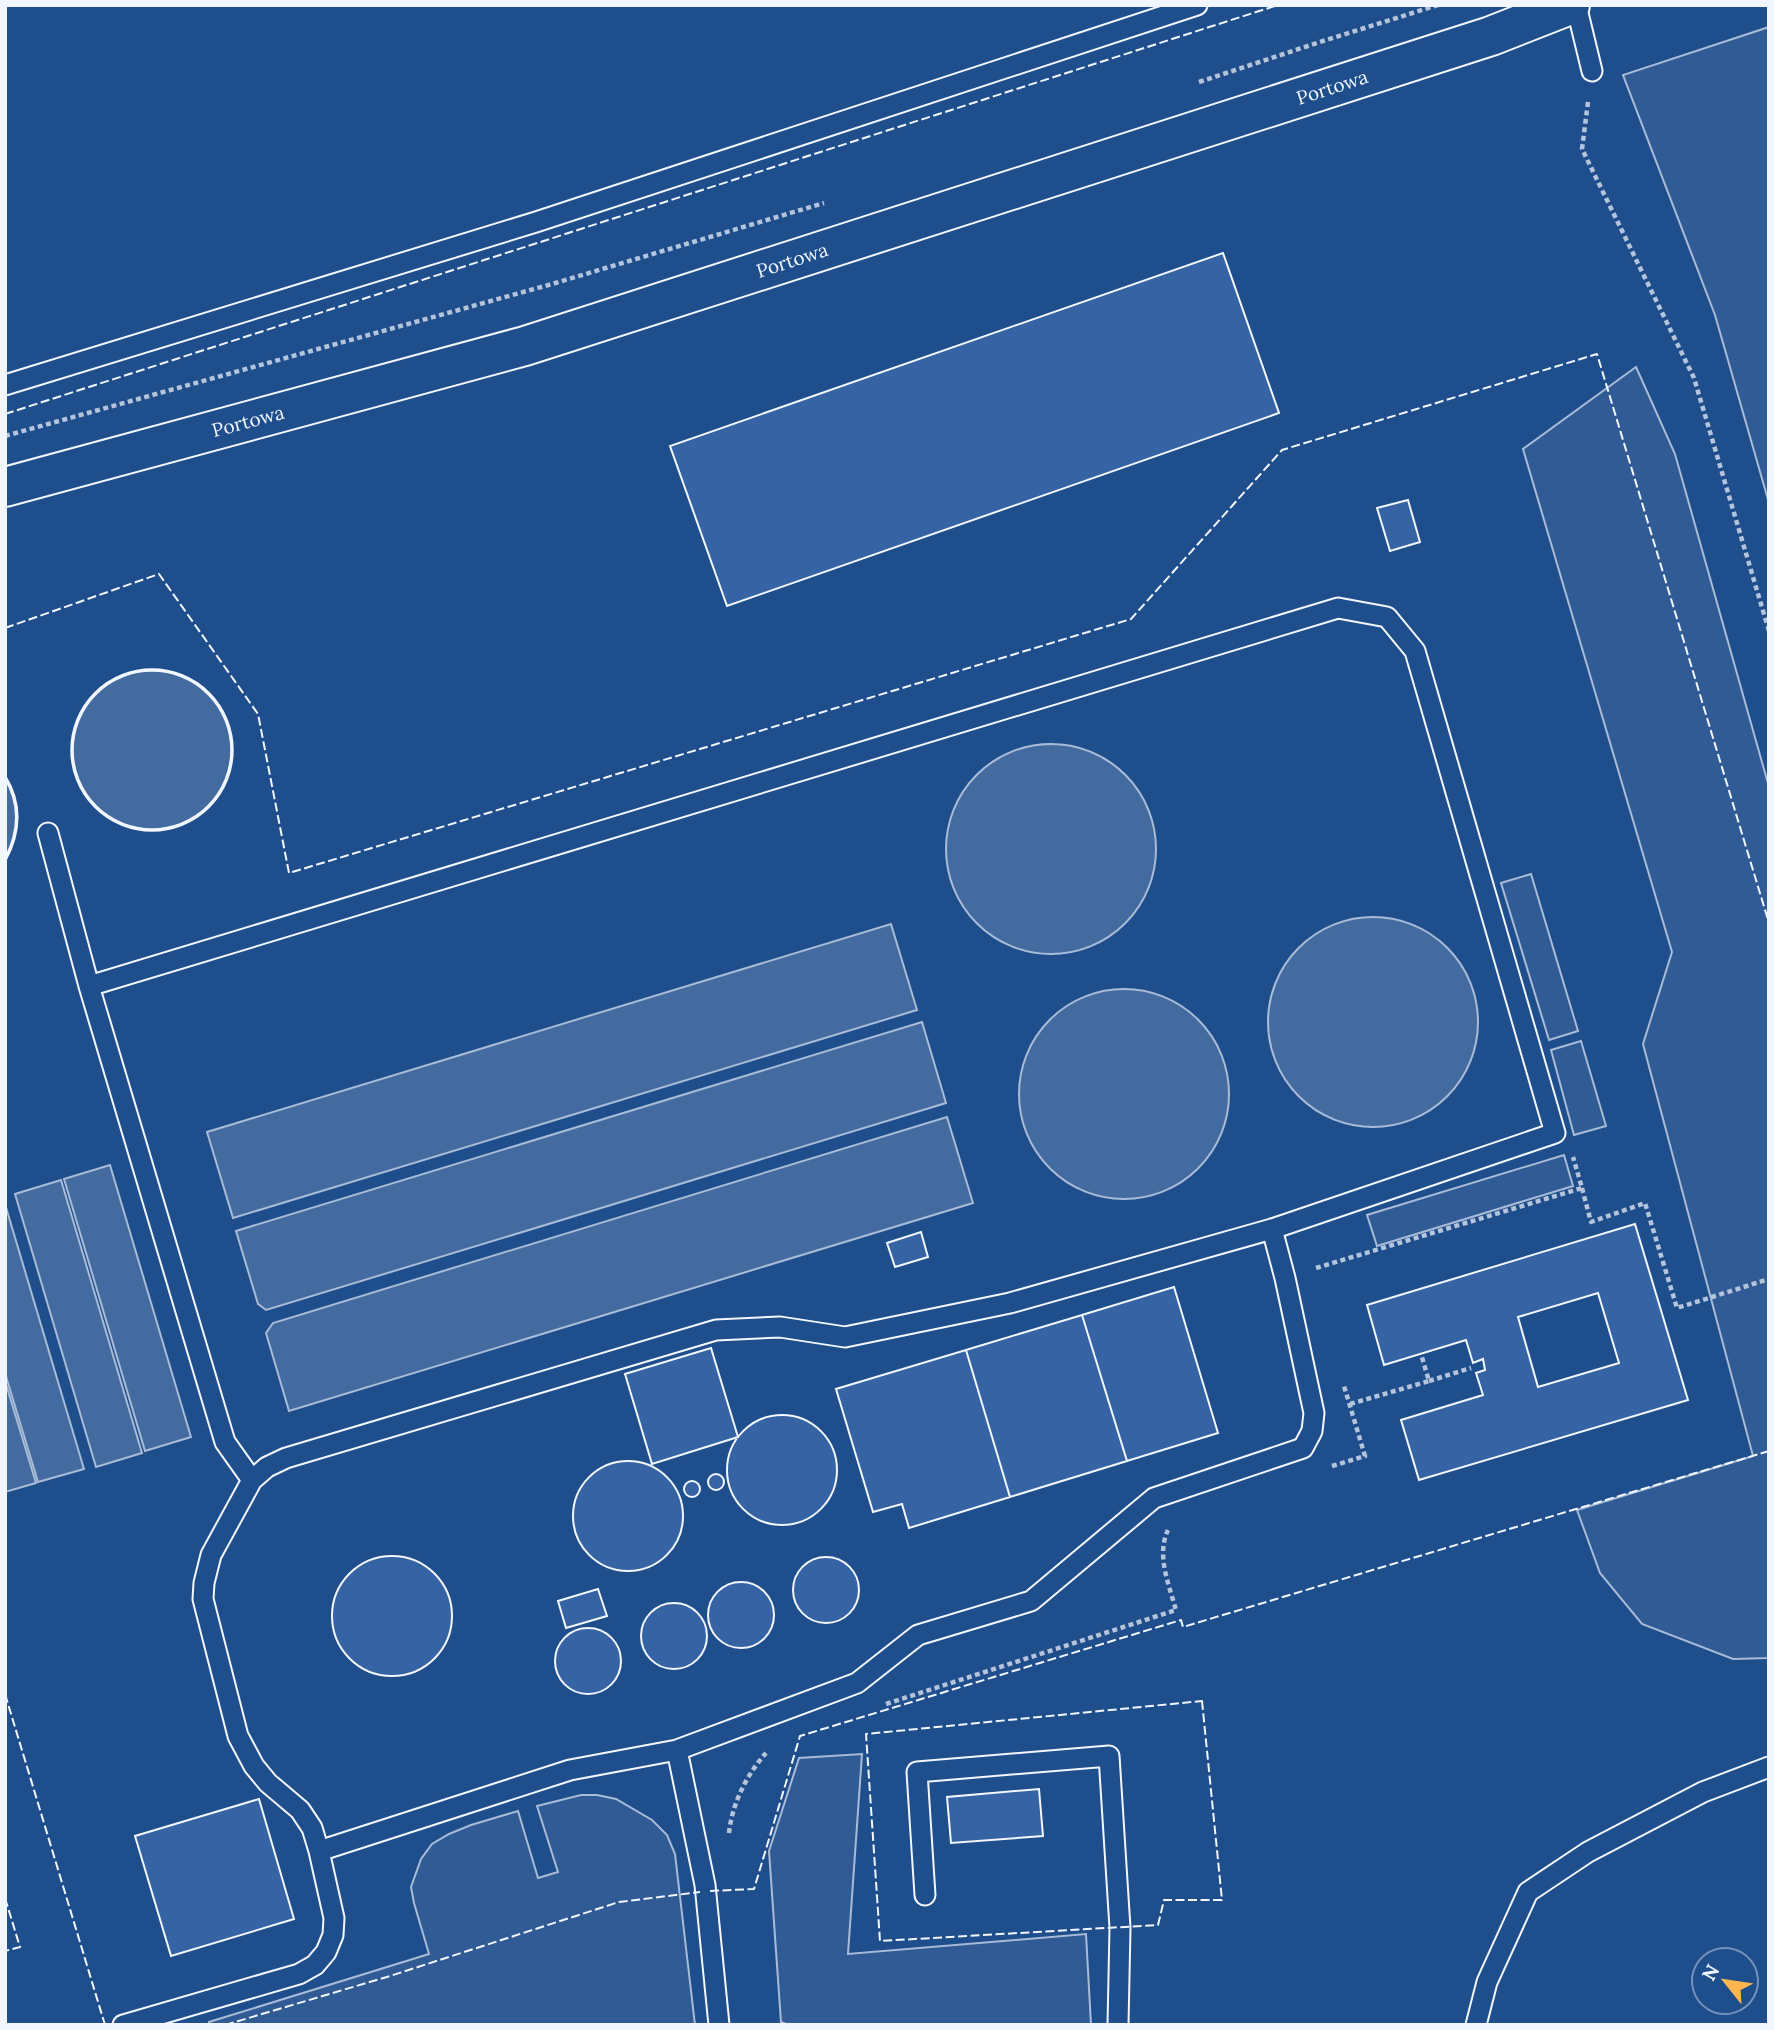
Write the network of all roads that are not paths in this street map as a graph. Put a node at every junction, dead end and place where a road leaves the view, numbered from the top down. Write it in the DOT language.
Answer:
graph roads {
  1 [pos="1197,5"];
  2 [pos="1570,5"];
  3 [pos="1576,5"];
  4 [pos="1592,71"];
  5 [pos="5,386"];
  6 [pos="5,487"];
  7 [pos="48,833"];
  8 [pos="89,986"];
  9 [pos="1272,1229"];
  10 [pos="252,1480"];
  11 [pos="677,1750"];
  12 [pos="1769,1767"];
  13 [pos="319,1851"];
  14 [pos="925,1895"];
  15 [pos="123,2025"];
  16 [pos="719,2025"];
  17 [pos="1118,2025"];
  18 [pos="1476,2025"];
  1 -- 5 [label="lane"];
  2 -- 6 [label="street, Portowa"];
  3 -- 4 [label="lane"];
  7 -- 8 [label="lane"];
  8 -- 9 [label="lane"];
  8 -- 10 [label="lane"];
  9 -- 10 [label="lane"];
  9 -- 11 [label="lane"];
  10 -- 13 [label="lane"];
  11 -- 13 [label="lane"];
  11 -- 16 [label="lane"];
  12 -- 18 [label="lane"];
  13 -- 15 [label="lane"];
  14 -- 17 [label="lane"];
}
